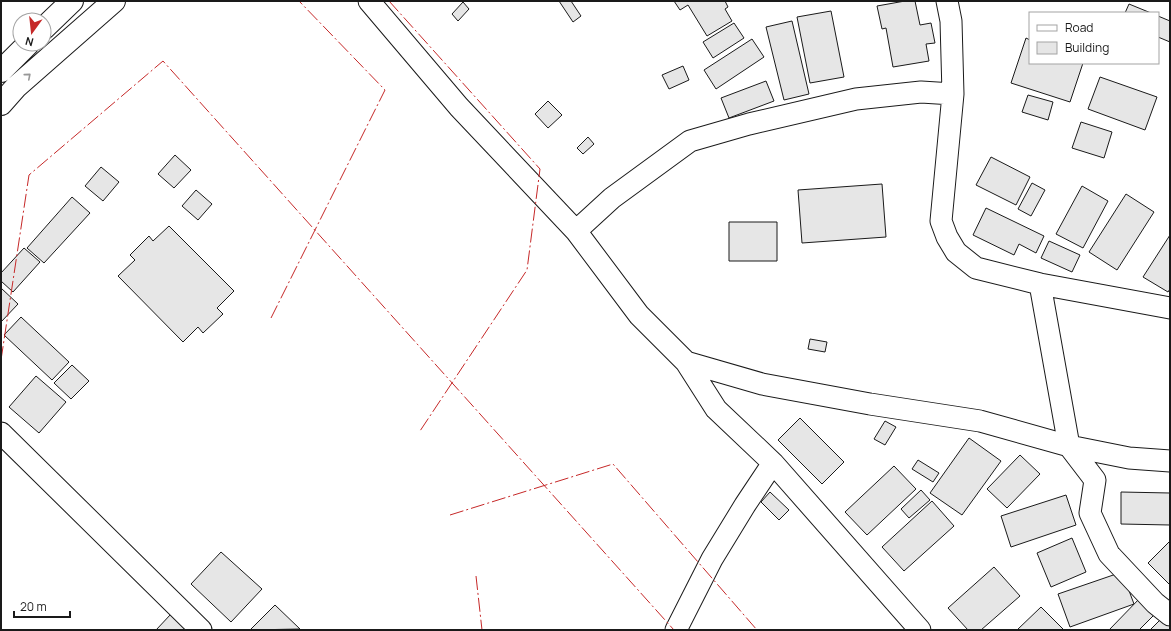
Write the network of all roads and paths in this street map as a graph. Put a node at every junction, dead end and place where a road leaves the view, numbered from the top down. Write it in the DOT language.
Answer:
graph roads {
  1 [pos="114,1"];
  2 [pos="369,1"];
  3 [pos="947,1"];
  4 [pos="67,4"];
  5 [pos="52,20"];
  6 [pos="20,52"];
  7 [pos="1,70"];
  8 [pos="953,94"];
  9 [pos="1,104"];
  10 [pos="576,231"];
  11 [pos="1040,284"];
  12 [pos="1170,308"];
  13 [pos="686,362"];
  14 [pos="1,433"];
  15 [pos="1069,446"];
  16 [pos="1170,461"];
  17 [pos="773,463"];
  18 [pos="1170,615"];
  19 [pos="201,630"];
  20 [pos="676,630"];
  21 [pos="920,630"];
  9 -- 1 [label="main road, one-way"];
  2 -- 10 [label="street"];
  3 -- 8 [label="street"];
  4 -- 5 [label="main road"];
  6 -- 7 [label="main road"];
  8 -- 10 [label="street"];
  8 -- 11 [label="street"];
  10 -- 13 [label="street"];
  11 -- 12 [label="street"];
  11 -- 15 [label="street"];
  13 -- 15 [label="street"];
  13 -- 17 [label="street"];
  14 -- 19 [label="street"];
  15 -- 16 [label="street"];
  15 -- 18 [label="street"];
  17 -- 20 [label="street"];
  17 -- 21 [label="street"];
}
